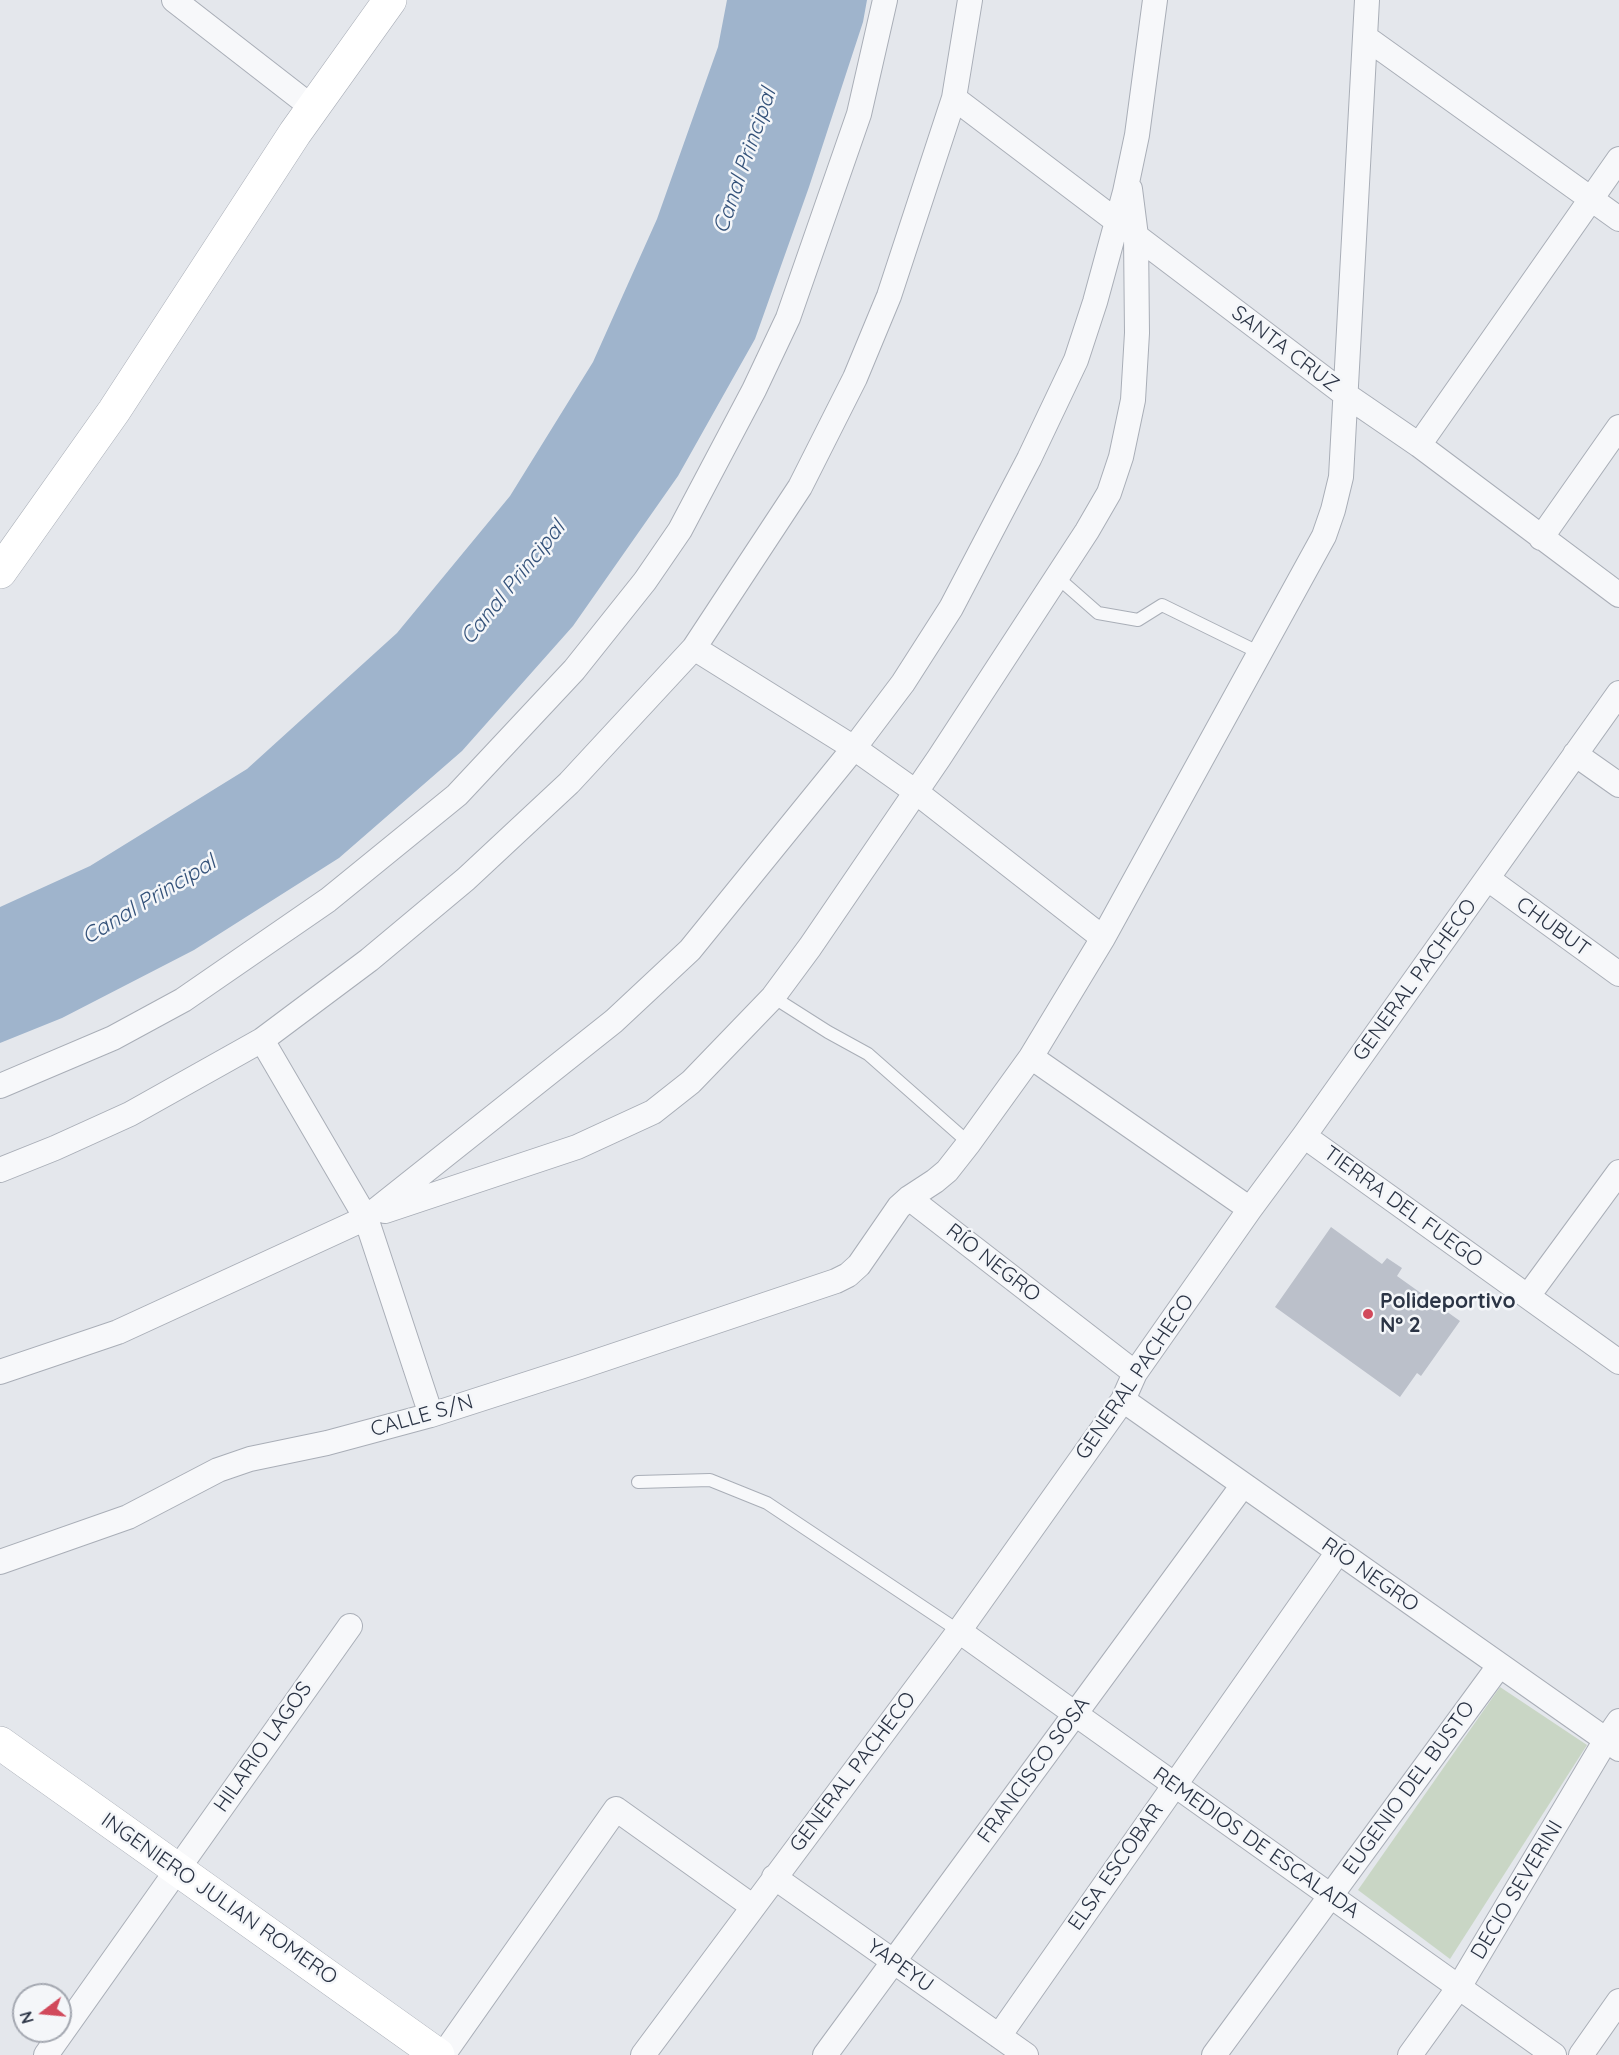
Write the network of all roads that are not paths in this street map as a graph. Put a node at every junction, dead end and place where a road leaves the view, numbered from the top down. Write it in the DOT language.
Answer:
graph roads {
  1 [pos="174,0"];
  2 [pos="390,0"];
  3 [pos="885,0"];
  4 [pos="970,0"];
  5 [pos="1155,0"];
  6 [pos="1367,0"];
  7 [pos="1365,37"];
  8 [pos="954,98"];
  9 [pos="313,108"];
  10 [pos="1619,159"];
  11 [pos="1128,174"];
  12 [pos="1591,199"];
  13 [pos="1619,219"];
  14 [pos="1117,221"];
  15 [pos="1136,236"];
  16 [pos="1346,395"];
  17 [pos="1619,427"];
  18 [pos="1419,446"];
  19 [pos="1541,538"];
  20 [pos="0,572"];
  21 [pos="1057,577"];
  22 [pos="1619,595"];
  23 [pos="694,648"];
  24 [pos="1260,653"];
  25 [pos="1619,693"];
  26 [pos="854,748"];
  27 [pos="1575,754"];
  28 [pos="1619,785"];
  29 [pos="916,792"];
  30 [pos="1488,879"];
  31 [pos="1103,938"];
  32 [pos="1619,975"];
  33 [pos="773,997"];
  34 [pos="262,1040"];
  35 [pos="1031,1057"];
  36 [pos="0,1086"];
  37 [pos="1304,1136"];
  38 [pos="969,1143"];
  39 [pos="0,1170"];
  40 [pos="1619,1172"];
  41 [pos="909,1198"];
  42 [pos="1250,1209"];
  43 [pos="366,1218"];
  44 [pos="1528,1296"];
  45 [pos="1619,1362"];
  46 [pos="0,1372"];
  47 [pos="1135,1373"];
  48 [pos="1123,1400"];
  49 [pos="431,1415"];
  50 [pos="638,1482"];
  51 [pos="1243,1485"];
  52 [pos="1338,1552"];
  53 [pos="0,1562"];
  54 [pos="350,1626"];
  55 [pos="959,1631"];
  56 [pos="1498,1666"];
  57 [pos="1075,1714"];
  58 [pos="1615,1737"];
  59 [pos="0,1743"];
  60 [pos="1174,1785"];
  61 [pos="177,1869"];
  62 [pos="774,1877"];
  63 [pos="1330,1896"];
  64 [pos="752,1906"];
  65 [pos="894,1962"];
  66 [pos="1458,1987"];
  67 [pos="1619,2001"];
  68 [pos="999,2036"];
  69 [pos="46,2055"];
  70 [pos="438,2055"];
  71 [pos="443,2055"];
  72 [pos="643,2055"];
  73 [pos="825,2055"];
  74 [pos="1026,2055"];
  75 [pos="1214,2055"];
  76 [pos="1410,2055"];
  77 [pos="1554,2055"];
  78 [pos="1581,2055"];
  1 -- 9 [label="street"];
  2 -- 9 [label="street"];
  3 -- 36 [label="street"];
  4 -- 8 [label="street"];
  5 -- 11 [label="street"];
  6 -- 7 [label="street"];
  7 -- 12 [label="street"];
  7 -- 16 [label="street"];
  8 -- 14 [label="street, SANTA CRUZ"];
  8 -- 23 [label="street"];
  9 -- 20 [label="street"];
  10 -- 12 [label="street"];
  11 -- 14 [label="street"];
  11 -- 15 [label="street"];
  12 -- 13 [label="street"];
  12 -- 18 [label="street"];
  14 -- 15 [label="street, SANTA CRUZ"];
  14 -- 26 [label="street"];
  15 -- 16 [label="street, SANTA CRUZ"];
  15 -- 21 [label="street"];
  16 -- 18 [label="street, SANTA CRUZ"];
  16 -- 24 [label="street"];
  17 -- 19 [label="street"];
  18 -- 19 [label="street, SANTA CRUZ"];
  19 -- 22 [label="street, SANTA CRUZ"];
  21 -- 24 [label="lane"];
  21 -- 29 [label="street"];
  23 -- 26 [label="street"];
  23 -- 34 [label="street"];
  24 -- 31 [label="street"];
  25 -- 27 [label="street, GENERAL PACHECO"];
  26 -- 29 [label="street"];
  26 -- 43 [label="street"];
  27 -- 28 [label="street"];
  27 -- 30 [label="street, GENERAL PACHECO"];
  29 -- 31 [label="street"];
  29 -- 33 [label="street"];
  30 -- 32 [label="street, CHUBUT"];
  30 -- 37 [label="street, GENERAL PACHECO"];
  31 -- 35 [label="street"];
  33 -- 38 [label="lane"];
  33 -- 43 [label="street"];
  34 -- 39 [label="street"];
  34 -- 43 [label="street"];
  35 -- 38 [label="street"];
  35 -- 42 [label="street"];
  37 -- 42 [label="street, GENERAL PACHECO"];
  37 -- 44 [label="street, TIERRA DEL FUEGO"];
  38 -- 41 [label="street"];
  40 -- 44 [label="street"];
  41 -- 47 [label="street, RÍO NEGRO"];
  41 -- 49 [label="street, CALLE S/N"];
  42 -- 47 [label="street, GENERAL PACHECO"];
  43 -- 46 [label="street"];
  43 -- 49 [label="street"];
  44 -- 45 [label="street, TIERRA DEL FUEGO"];
  47 -- 48 [label="street, GENERAL PACHECO"];
  48 -- 51 [label="street, RÍO NEGRO"];
  48 -- 55 [label="street, GENERAL PACHECO"];
  49 -- 53 [label="street, CALLE S/N"];
  50 -- 55 [label="lane"];
  51 -- 52 [label="street, RÍO NEGRO"];
  51 -- 57 [label="street, FRANCISCO SOSA"];
  52 -- 56 [label="street, RÍO NEGRO"];
  52 -- 60 [label="street, ELSA ESCOBAR"];
  54 -- 61 [label="street, HILARIO LAGOS"];
  55 -- 57 [label="street, REMEDIOS DE ESCALADA"];
  55 -- 62 [label="street, GENERAL PACHECO"];
  56 -- 58 [label="street, RÍO NEGRO"];
  56 -- 63 [label="street, EUGENIO DEL BUSTO"];
  57 -- 60 [label="street, REMEDIOS DE ESCALADA"];
  57 -- 65 [label="street, FRANCISCO SOSA"];
  58 -- 66 [label="street, DECIO SEVERINI"];
  59 -- 61 [label="street, INGENIERO JULIAN ROMERO"];
  60 -- 63 [label="street, REMEDIOS DE ESCALADA"];
  60 -- 68 [label="street, ELSA ESCOBAR"];
  61 -- 69 [label="street, HILARIO LAGOS"];
  61 -- 70 [label="street, INGENIERO JULIAN ROMERO"];
  62 -- 64 [label="street, GENERAL PACHECO"];
  62 -- 65 [label="street, YAPEYU"];
  63 -- 66 [label="street, REMEDIOS DE ESCALADA"];
  63 -- 75 [label="street, EUGENIO DEL BUSTO"];
  64 -- 71 [label="street"];
  64 -- 72 [label="street, GENERAL PACHECO"];
  65 -- 68 [label="street, YAPEYU"];
  65 -- 73 [label="street, FRANCISCO SOSA"];
  66 -- 76 [label="street, DECIO SEVERINI"];
  66 -- 77 [label="street, REMEDIOS DE ESCALADA"];
  67 -- 78 [label="street"];
  68 -- 74 [label="street, YAPEYU"];
}
